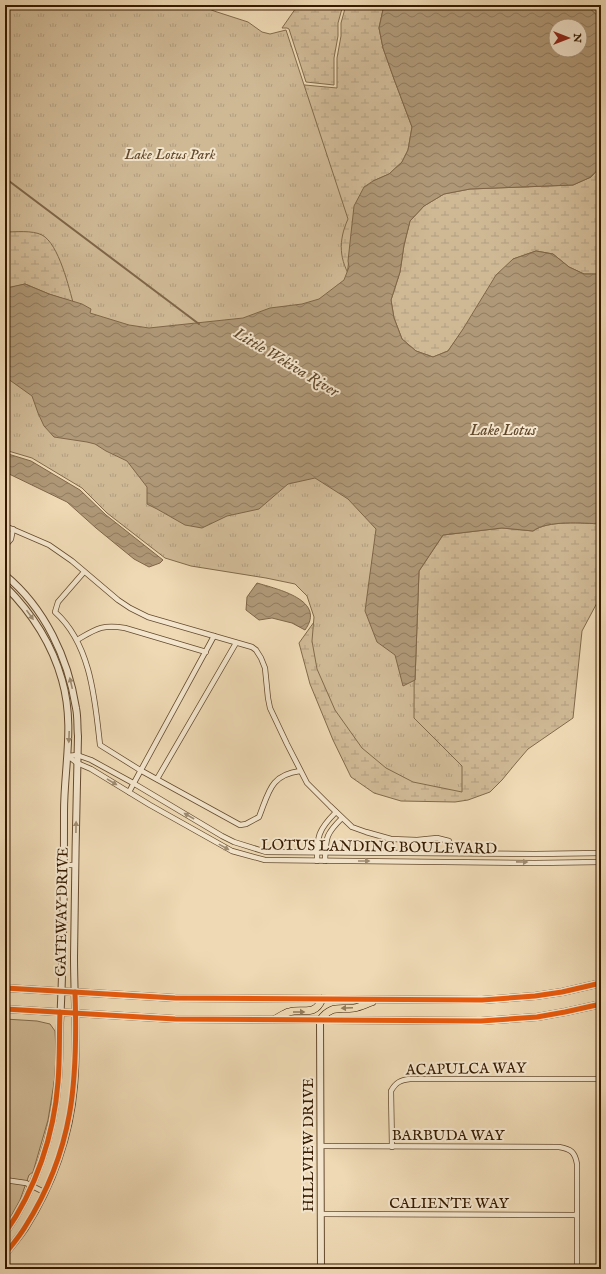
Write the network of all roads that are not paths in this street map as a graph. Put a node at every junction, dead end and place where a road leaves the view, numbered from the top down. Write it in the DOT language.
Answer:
graph roads {
  1 [pos="5,526"];
  2 [pos="13,529"];
  3 [pos="5,546"];
  4 [pos="84,572"];
  5 [pos="5,575"];
  6 [pos="5,586"];
  7 [pos="214,636"];
  8 [pos="76,640"];
  9 [pos="236,643"];
  10 [pos="206,652"];
  11 [pos="77,755"];
  12 [pos="68,756"];
  13 [pos="77,763"];
  14 [pos="140,770"];
  15 [pos="300,771"];
  16 [pos="157,779"];
  17 [pos="133,783"];
  18 [pos="129,792"];
  19 [pos="336,812"];
  20 [pos="342,818"];
  21 [pos="319,835"];
  22 [pos="326,837"];
  23 [pos="449,841"];
  24 [pos="317,852"];
  25 [pos="325,852"];
  26 [pos="601,853"];
  27 [pos="317,861"];
  28 [pos="325,861"];
  29 [pos="601,862"];
  30 [pos="64,865"];
  31 [pos="75,865"];
  32 [pos="601,983"];
  33 [pos="5,988"];
  34 [pos="62,991"];
  35 [pos="75,992"];
  36 [pos="322,999"];
  37 [pos="378,1000"];
  38 [pos="601,1004"];
  39 [pos="5,1009"];
  40 [pos="60,1012"];
  41 [pos="76,1012"];
  42 [pos="273,1020"];
  43 [pos="320,1020"];
  44 [pos="601,1079"];
  45 [pos="322,1146"];
  46 [pos="392,1147"];
  47 [pos="5,1180"];
  48 [pos="32,1186"];
  49 [pos="44,1192"];
  50 [pos="321,1214"];
  51 [pos="576,1215"];
  52 [pos="5,1233"];
  53 [pos="5,1254"];
  54 [pos="321,1269"];
  55 [pos="577,1269"];
  1 -- 2 [label="street"];
  2 -- 3 [label="street"];
  2 -- 4 [label="street"];
  4 -- 7 [label="street"];
  4 -- 8 [label="street"];
  11 -- 5 [label="street, GATEWAY DRIVE, one-way"];
  6 -- 12 [label="street, GATEWAY DRIVE, one-way"];
  7 -- 9 [label="street"];
  7 -- 10 [label="street"];
  8 -- 10 [label="street"];
  8 -- 14 [label="street"];
  9 -- 15 [label="street"];
  9 -- 16 [label="street"];
  10 -- 14 [label="street"];
  11 -- 12 [label="street, LOTUS LANDING BOULEVARD"];
  11 -- 13 [label="street, GATEWAY DRIVE"];
  11 -- 17 [label="street, LOTUS LANDING BOULEVARD"];
  12 -- 13 [label="street, LOTUS LANDING BOULEVARD"];
  12 -- 30 [label="street, GATEWAY DRIVE"];
  13 -- 18 [label="street, LOTUS LANDING BOULEVARD, one-way"];
  31 -- 13 [label="street, GATEWAY DRIVE, one-way"];
  14 -- 16 [label="street"];
  14 -- 17 [label="street"];
  15 -- 16 [label="street"];
  15 -- 19 [label="street"];
  17 -- 18 [label="street"];
  24 -- 17 [label="street, LOTUS LANDING BOULEVARD, one-way"];
  18 -- 27 [label="street, LOTUS LANDING BOULEVARD, one-way"];
  19 -- 20 [label="street"];
  19 -- 21 [label="street"];
  20 -- 22 [label="street"];
  20 -- 23 [label="street"];
  21 -- 22 [label="street"];
  21 -- 24 [label="street"];
  22 -- 25 [label="street"];
  24 -- 25 [label="street, LOTUS LANDING BOULEVARD"];
  24 -- 27 [label="street"];
  25 -- 26 [label="street, LOTUS LANDING BOULEVARD"];
  25 -- 28 [label="street"];
  27 -- 28 [label="street, LOTUS LANDING BOULEVARD"];
  28 -- 29 [label="street, LOTUS LANDING BOULEVARD, one-way"];
  30 -- 31 [label="street"];
  30 -- 34 [label="street, GATEWAY DRIVE"];
  31 -- 35 [label="street, GATEWAY DRIVE"];
  32 -- 37 [label="main road"];
  33 -- 34 [label="main road"];
  34 -- 35 [label="main road"];
  34 -- 40 [label="street, GATEWAY DRIVE"];
  35 -- 36 [label="main road"];
  35 -- 41 [label="street, GATEWAY DRIVE"];
  36 -- 37 [label="main road"];
  42 -- 36 [label="main road, one-way"];
  37 -- 43 [label="main road, one-way"];
  38 -- 43 [label="main road"];
  39 -- 40 [label="main road"];
  40 -- 41 [label="main road"];
  40 -- 48 [label="street, GATEWAY DRIVE"];
  41 -- 42 [label="main road"];
  41 -- 49 [label="street, GATEWAY DRIVE"];
  42 -- 43 [label="main road"];
  43 -- 45 [label="street, HILLVIEW DRIVE"];
  44 -- 46 [label="street, ACAPULCA WAY"];
  45 -- 46 [label="street, BARBUDA WAY"];
  45 -- 50 [label="street, HILLVIEW DRIVE"];
  46 -- 51 [label="street, BARBUDA WAY"];
  47 -- 48 [label="street"];
  48 -- 49 [label="street"];
  48 -- 52 [label="street, GATEWAY DRIVE"];
  49 -- 53 [label="street, GATEWAY DRIVE"];
  50 -- 51 [label="street, CALIENTE WAY"];
  50 -- 54 [label="street, HILLVIEW DRIVE"];
  51 -- 55 [label="street"];
}
